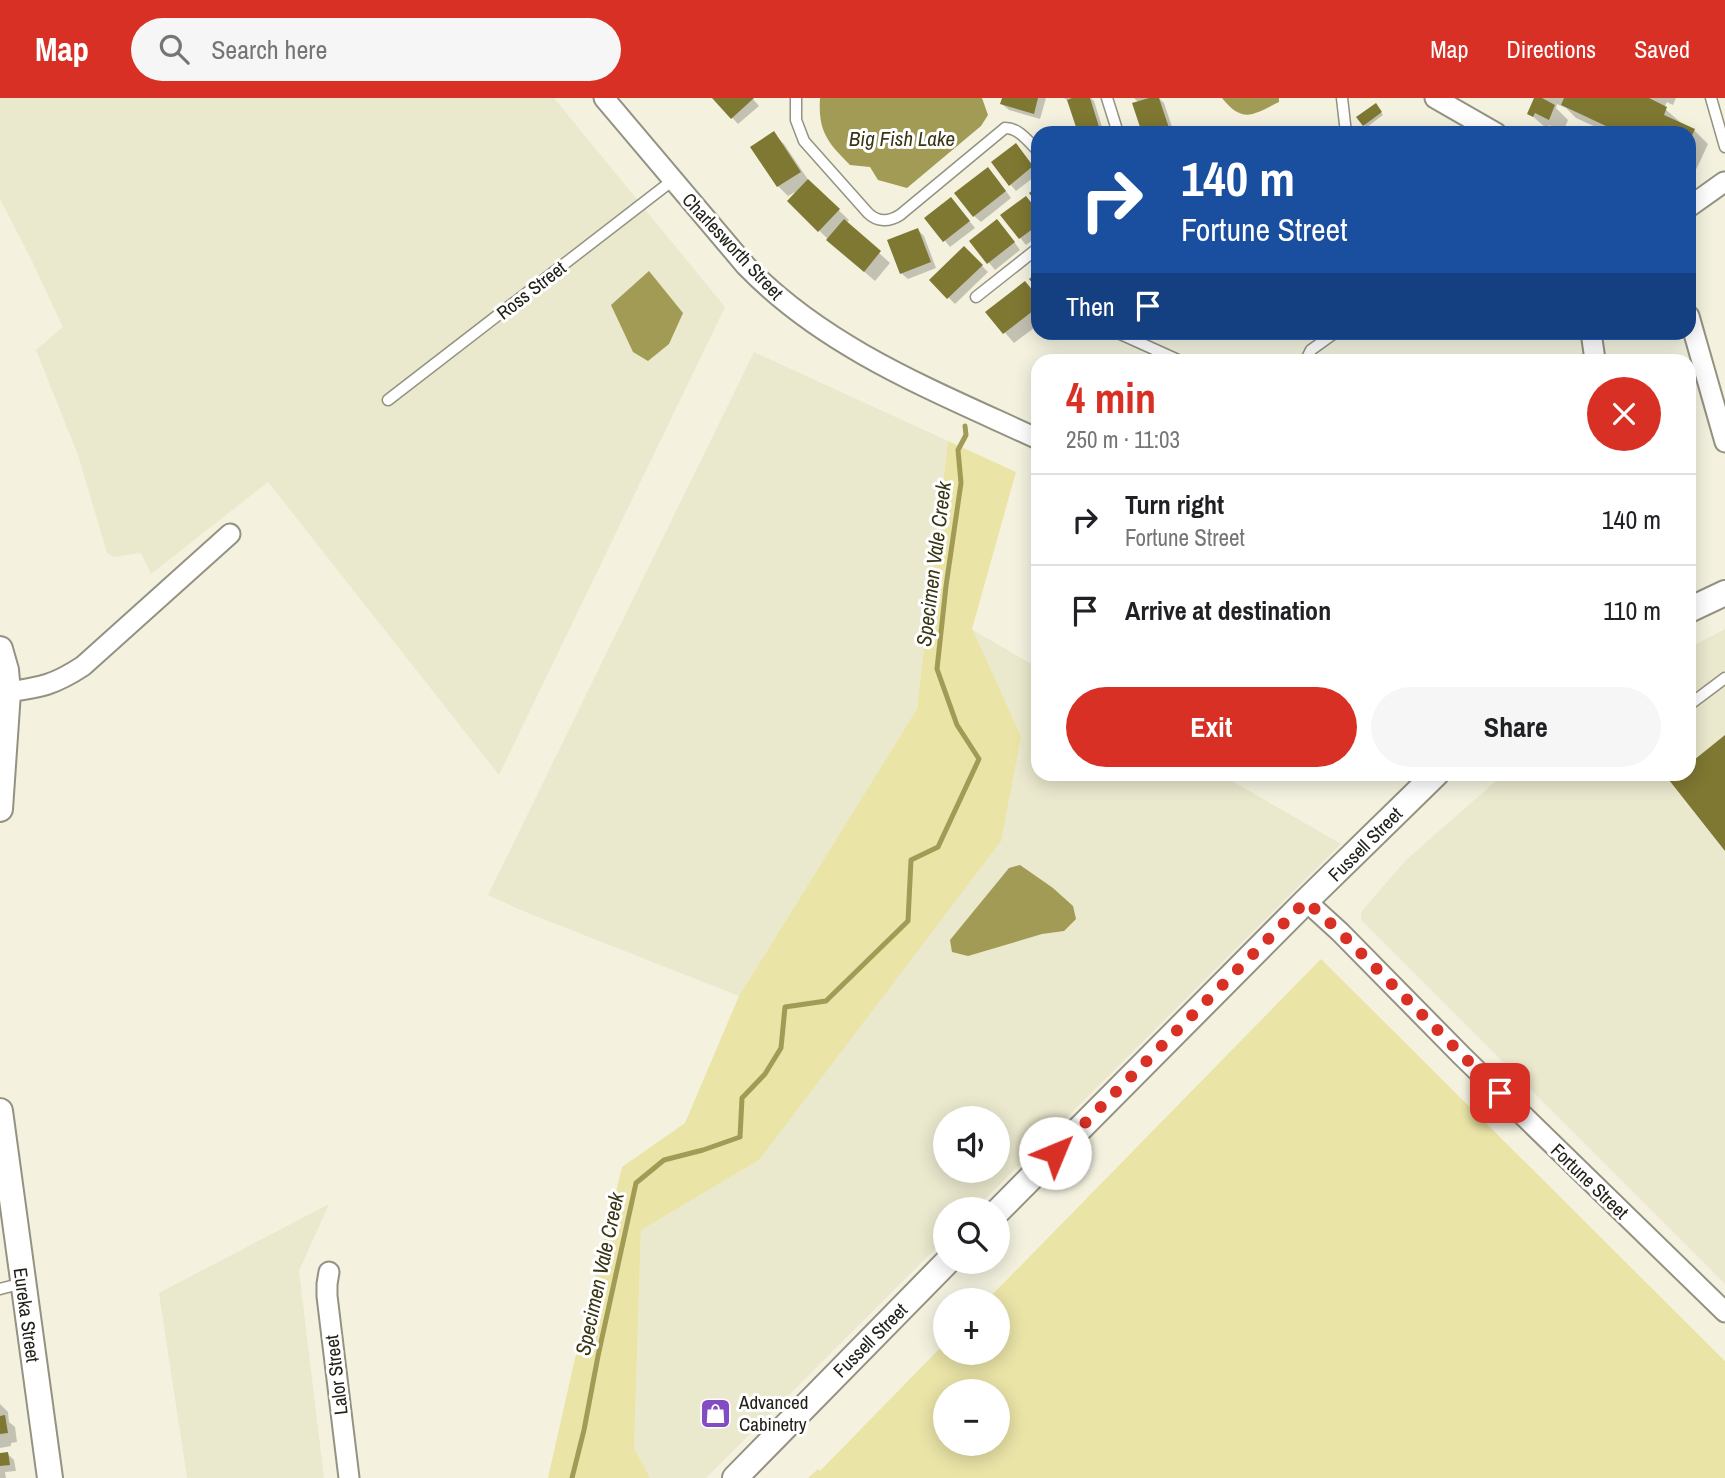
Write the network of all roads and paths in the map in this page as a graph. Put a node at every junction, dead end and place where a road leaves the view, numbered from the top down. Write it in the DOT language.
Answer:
graph roads {
  1 [pos="604,98"];
  2 [pos="796,98"];
  3 [pos="1107,98"];
  4 [pos="1342,98"];
  5 [pos="1435,98"];
  6 [pos="1711,98"];
  7 [pos="1116,126"];
  8 [pos="1345,126"];
  9 [pos="1484,126"];
  10 [pos="1031,145"];
  11 [pos="1725,147"];
  12 [pos="673,180"];
  13 [pos="1724,182"];
  14 [pos="1696,188"];
  15 [pos="1696,202"];
  16 [pos="1031,254"];
  17 [pos="976,297"];
  18 [pos="1133,340"];
  19 [pos="1144,340"];
  20 [pos="1325,340"];
  21 [pos="1696,340"];
  22 [pos="1141,344"];
  23 [pos="1164,354"];
  24 [pos="1309,354"];
  25 [pos="388,400"];
  26 [pos="1031,436"];
  27 [pos="1725,442"];
  28 [pos="230,534"];
  29 [pos="1725,593"];
  30 [pos="1696,607"];
  31 [pos="0,649"];
  32 [pos="1725,678"];
  33 [pos="8,692"];
  34 [pos="1696,700"];
  35 [pos="1429,781"];
  36 [pos="0,809"];
  37 [pos="1306,901"];
  38 [pos="0,1111"];
  39 [pos="1010,1199"];
  40 [pos="329,1272"];
  41 [pos="935,1274"];
  42 [pos="11,1286"];
  43 [pos="1725,1312"];
  44 [pos="50,1478"];
  45 [pos="349,1478"];
  46 [pos="735,1478"];
  1 -- 12 [label="street, Charlesworth Street"];
  2 -- 10 [label="lane"];
  3 -- 7 [label="lane"];
  4 -- 8 [label="lane"];
  5 -- 9 [label="street"];
  6 -- 11 [label="lane"];
  12 -- 25 [label="lane, Ross Street"];
  12 -- 26 [label="street, Charlesworth Street"];
  13 -- 14 [label="street"];
  13 -- 15 [label="street"];
  16 -- 17 [label="lane"];
  18 -- 22 [label="lane"];
  19 -- 22 [label="lane"];
  20 -- 24 [label="lane"];
  21 -- 27 [label="street"];
  22 -- 23 [label="lane"];
  28 -- 33 [label="street"];
  29 -- 30 [label="street"];
  31 -- 33 [label="street"];
  32 -- 34 [label="lane"];
  33 -- 36 [label="street"];
  35 -- 37 [label="street, Fussell Street"];
  37 -- 39 [label="street, Fussell Street"];
  37 -- 43 [label="street, Fortune Street"];
  38 -- 42 [label="street, Eureka Street"];
  40 -- 45 [label="street, Lalor Street"];
  41 -- 46 [label="street, Fussell Street"];
  42 -- 44 [label="street, Eureka Street"];
}
